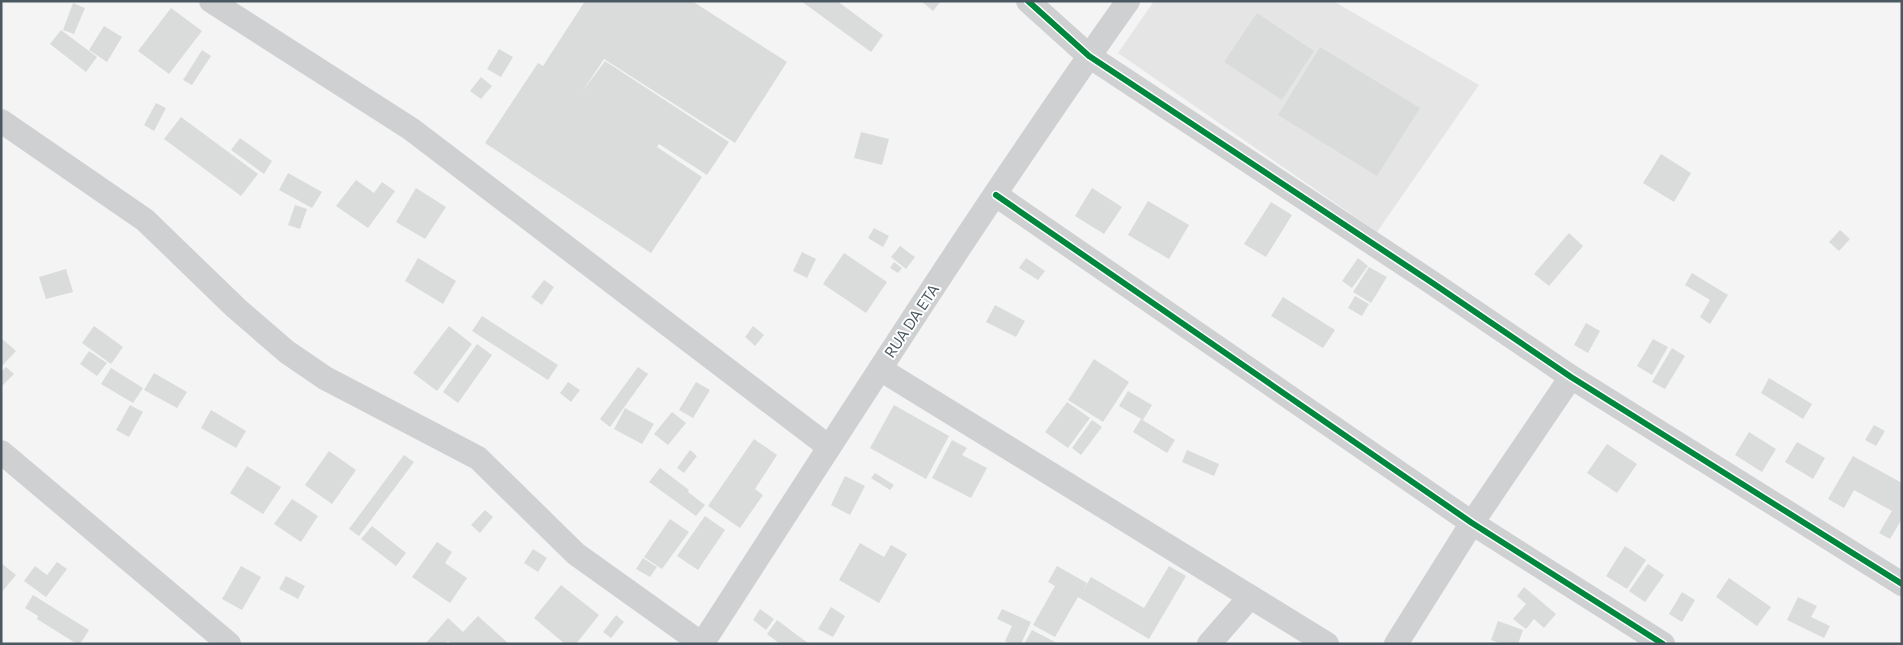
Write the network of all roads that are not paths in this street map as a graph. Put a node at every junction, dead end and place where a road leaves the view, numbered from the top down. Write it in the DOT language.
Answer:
graph roads {
  1 [pos="210,1"];
  2 [pos="1028,1"];
  3 [pos="1128,1"];
  4 [pos="1089,56"];
  5 [pos="1,121"];
  6 [pos="996,195"];
  7 [pos="880,370"];
  8 [pos="1571,377"];
  9 [pos="829,447"];
  10 [pos="1,452"];
  11 [pos="1472,523"];
  12 [pos="1902,584"];
  13 [pos="1250,597"];
  14 [pos="229,644"];
  15 [pos="702,644"];
  16 [pos="1209,644"];
  17 [pos="1326,644"];
  18 [pos="1396,644"];
  19 [pos="1662,644"];
  1 -- 9 [label="street"];
  2 -- 4 [label="street"];
  3 -- 4 [label="street, RUA DA ETA"];
  4 -- 6 [label="street, RUA DA ETA"];
  4 -- 8 [label="street"];
  5 -- 15 [label="street"];
  6 -- 7 [label="street, RUA DA ETA"];
  6 -- 11 [label="street"];
  7 -- 9 [label="street, RUA DA ETA"];
  7 -- 13 [label="street"];
  8 -- 11 [label="street"];
  8 -- 12 [label="street"];
  9 -- 15 [label="street, RUA DA ETA"];
  10 -- 14 [label="street"];
  11 -- 18 [label="street"];
  11 -- 19 [label="street"];
  13 -- 16 [label="street"];
  13 -- 17 [label="street"];
}
